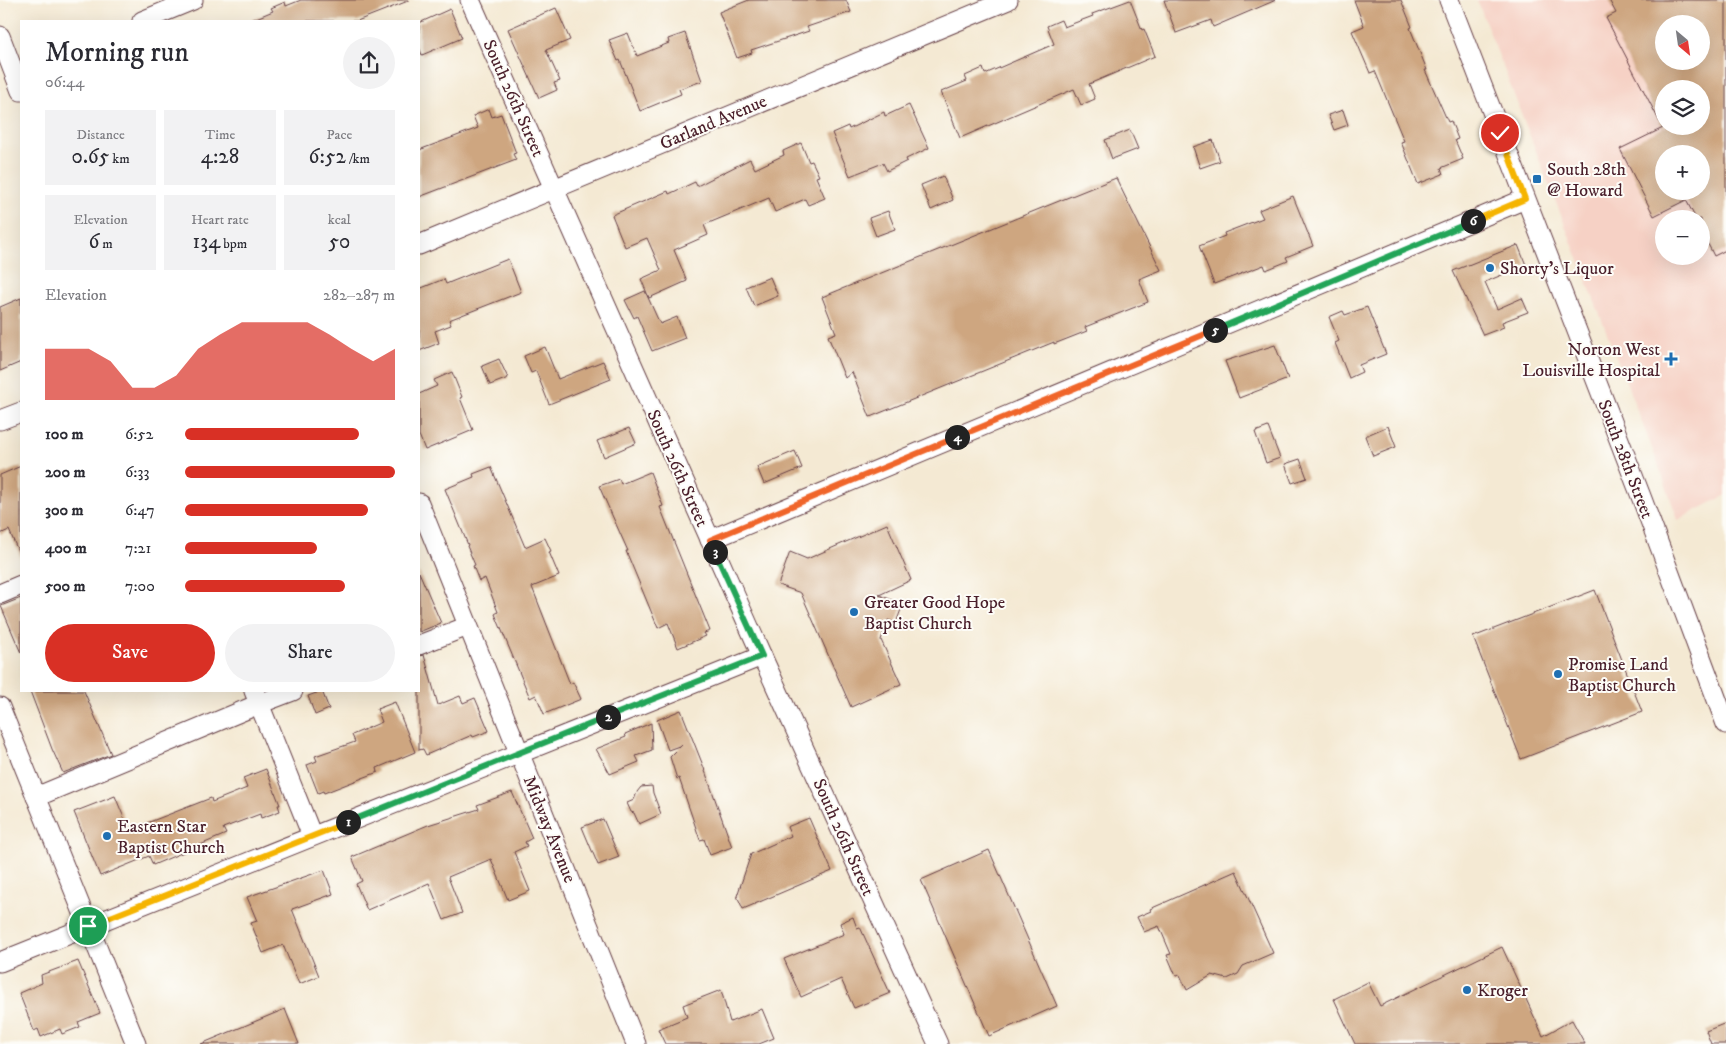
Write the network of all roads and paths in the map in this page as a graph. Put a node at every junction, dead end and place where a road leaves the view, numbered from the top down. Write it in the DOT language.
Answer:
graph roads {
  1 [pos="193,0"];
  2 [pos="470,0"];
  3 [pos="1008,0"];
  4 [pos="1449,0"];
  5 [pos="144,20"];
  6 [pos="0,36"];
  7 [pos="14,79"];
  8 [pos="554,188"];
  9 [pos="1525,199"];
  10 [pos="420,246"];
  11 [pos="20,412"];
  12 [pos="0,420"];
  13 [pos="420,506"];
  14 [pos="710,540"];
  15 [pos="20,586"];
  16 [pos="0,594"];
  17 [pos="468,626"];
  18 [pos="420,645"];
  19 [pos="762,656"];
  20 [pos="288,692"];
  21 [pos="256,698"];
  22 [pos="0,707"];
  23 [pos="1726,724"];
  24 [pos="520,753"];
  25 [pos="36,797"];
  26 [pos="312,836"];
  27 [pos="88,926"];
  28 [pos="0,962"];
  29 [pos="136,1044"];
  30 [pos="636,1044"];
  31 [pos="938,1044"];
  1 -- 5 [label="street"];
  2 -- 8 [label="street, South 26th Street"];
  3 -- 8 [label="street, Garland Avenue"];
  4 -- 9 [label="street, South 28th Street"];
  6 -- 7 [label="street"];
  8 -- 10 [label="street, Garland Avenue"];
  8 -- 14 [label="street, South 26th Street"];
  9 -- 14 [label="street"];
  9 -- 23 [label="street, South 28th Street"];
  11 -- 12 [label="street"];
  13 -- 17 [label="street, Midway Avenue"];
  14 -- 19 [label="street, South 26th Street"];
  15 -- 16 [label="street"];
  17 -- 18 [label="street"];
  17 -- 24 [label="street, Midway Avenue"];
  19 -- 24 [label="street"];
  19 -- 31 [label="street, South 26th Street"];
  20 -- 21 [label="street"];
  21 -- 25 [label="street"];
  21 -- 26 [label="street"];
  22 -- 25 [label="street"];
  24 -- 26 [label="street"];
  24 -- 30 [label="street, Midway Avenue"];
  25 -- 27 [label="street"];
  26 -- 27 [label="street"];
  27 -- 28 [label="street"];
  27 -- 29 [label="street"];
}
